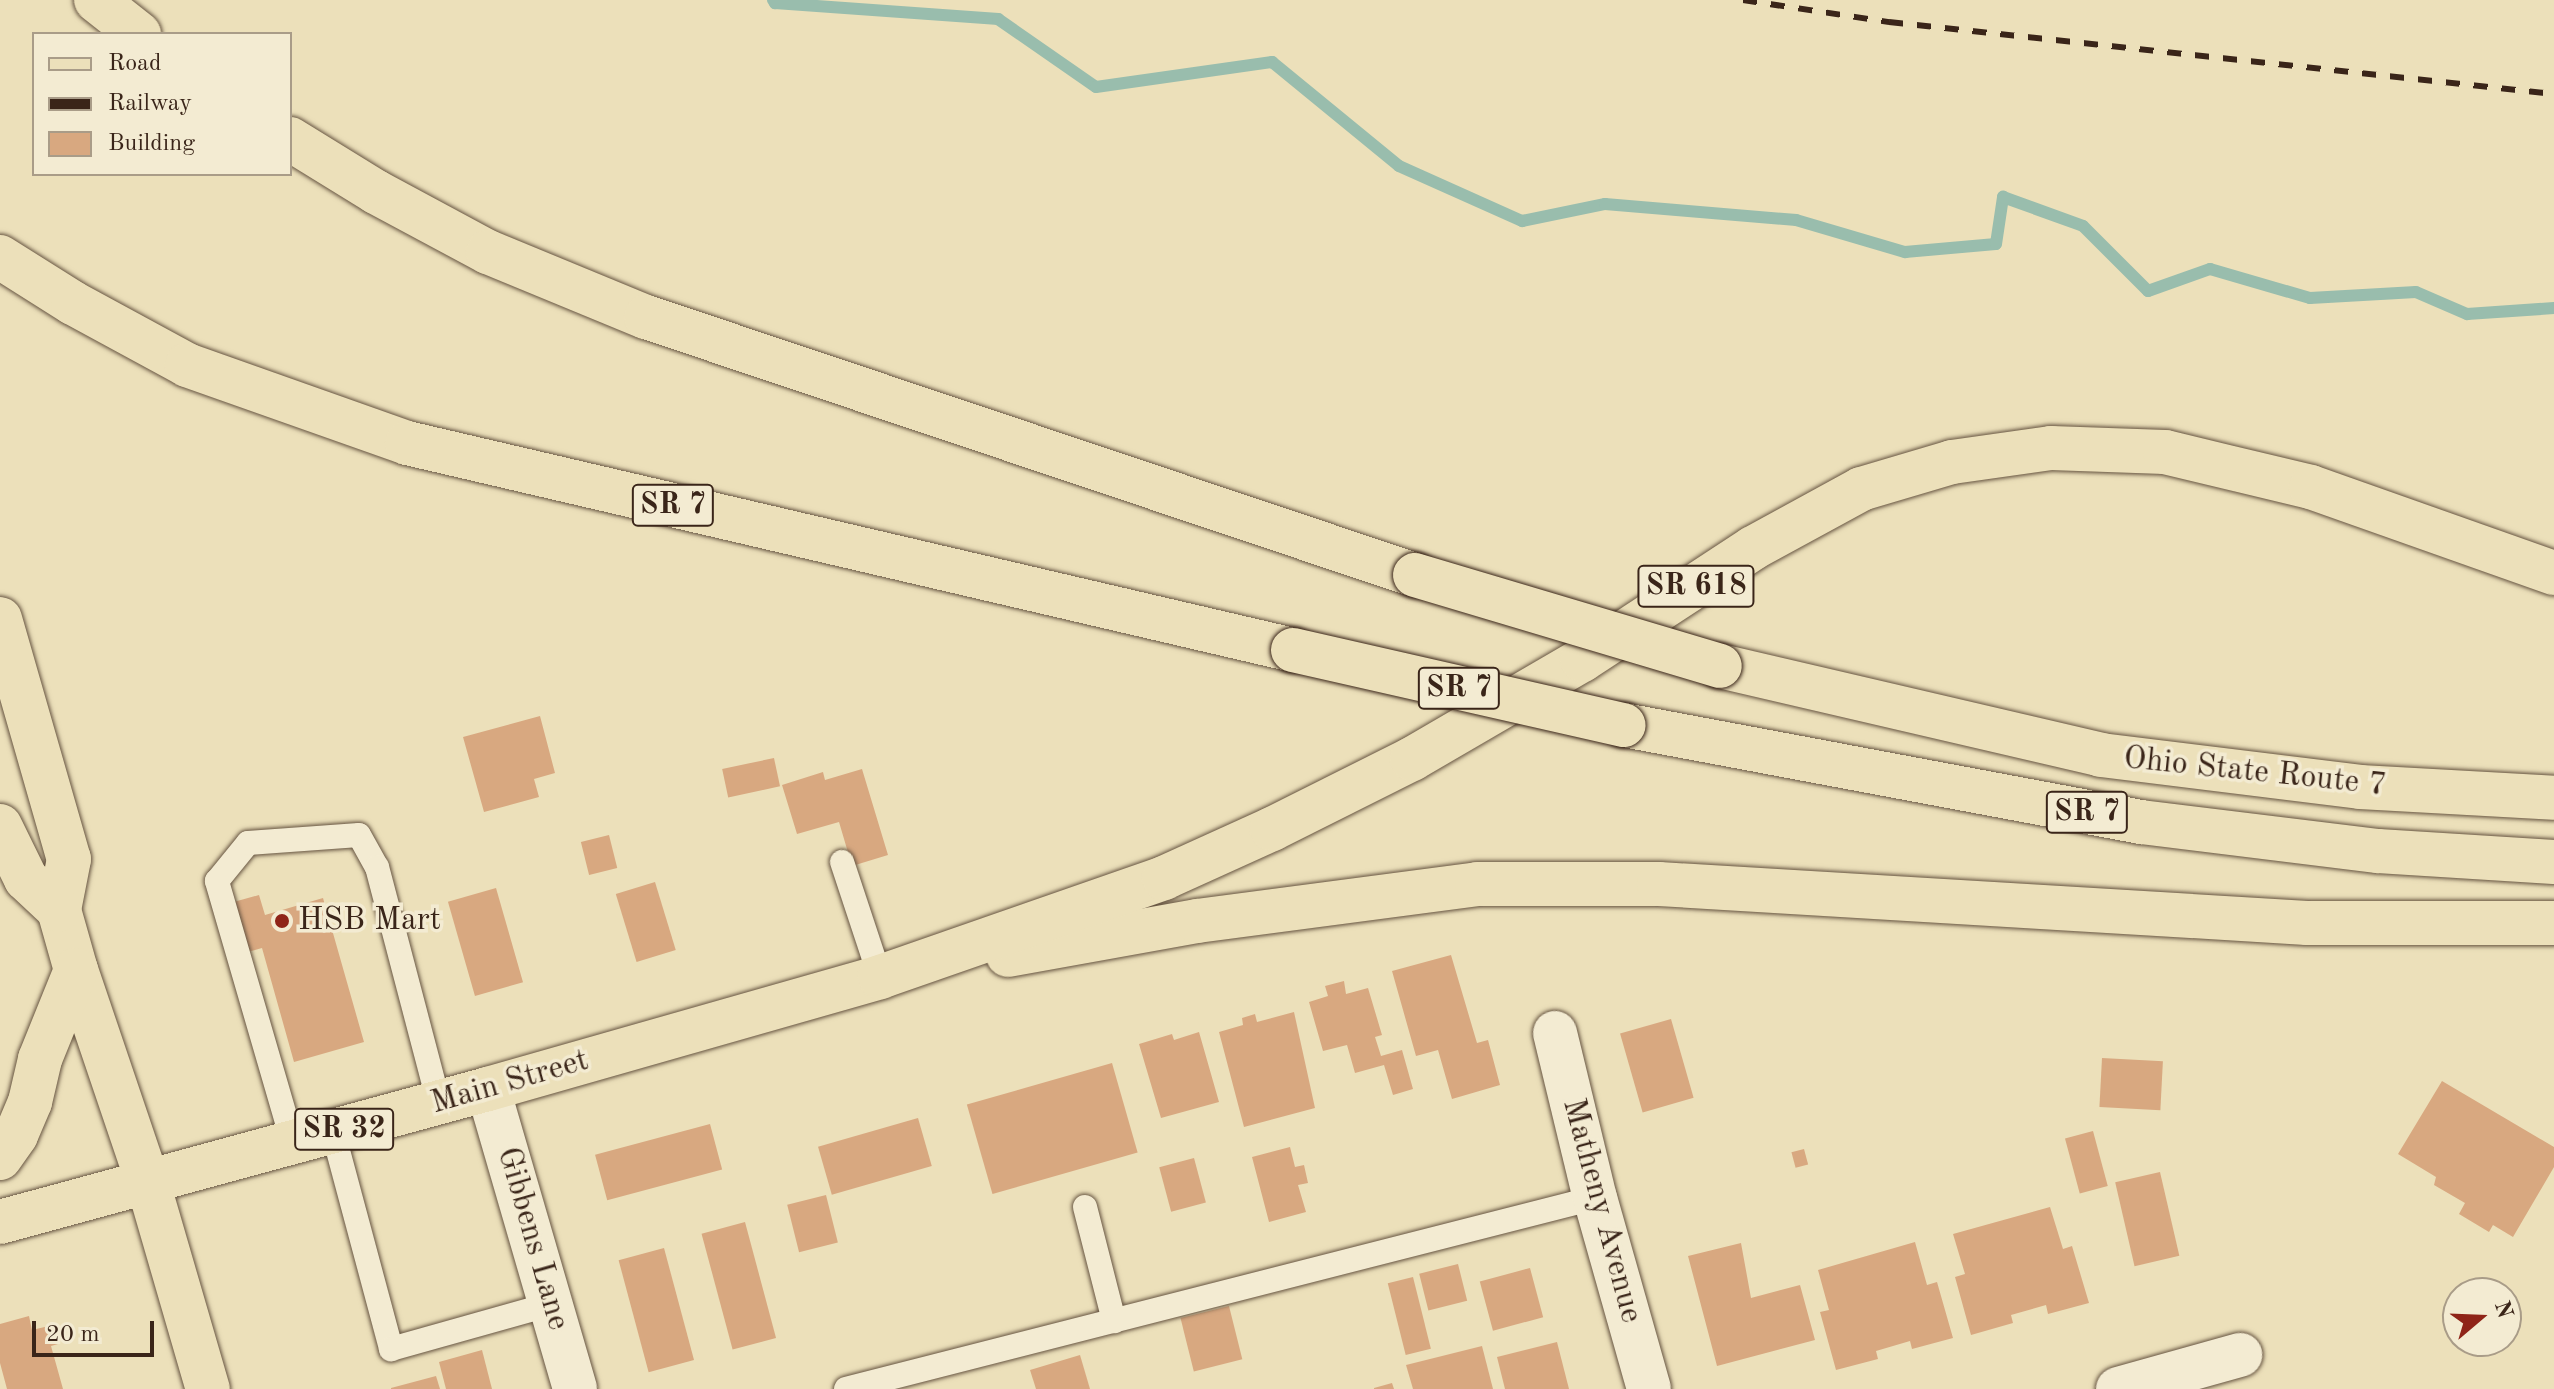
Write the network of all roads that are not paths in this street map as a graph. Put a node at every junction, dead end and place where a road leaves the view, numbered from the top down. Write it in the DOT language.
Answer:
graph roads {
  1 [pos="96,0"];
  2 [pos="136,32"];
  3 [pos="292,140"];
  4 [pos="0,257"];
  5 [pos="2554,573"];
  6 [pos="0,619"];
  7 [pos="2554,798"];
  8 [pos="0,826"];
  9 [pos="842,862"];
  10 [pos="2554,862"];
  11 [pos="59,910"];
  12 [pos="2554,923"];
  13 [pos="76,970"];
  14 [pos="880,977"];
  15 [pos="1555,1033"];
  16 [pos="488,1089"];
  17 [pos="439,1103"];
  18 [pos="313,1138"];
  19 [pos="0,1158"];
  20 [pos="148,1183"];
  21 [pos="1595,1198"];
  22 [pos="1085,1207"];
  23 [pos="0,1222"];
  24 [pos="551,1304"];
  25 [pos="1114,1321"];
  26 [pos="2240,1355"];
  27 [pos="208,1389"];
  28 [pos="575,1389"];
  29 [pos="846,1389"];
  30 [pos="1649,1389"];
  31 [pos="2118,1389"];
  1 -- 2 [label="main road"];
  3 -- 7 [label="main road, Ohio State Route 7 / SR 7, bridge"];
  4 -- 10 [label="main road, SR 7, bridge"];
  5 -- 14 [label="main road, SR 618"];
  6 -- 11 [label="main road"];
  8 -- 11 [label="main road"];
  9 -- 14 [label="lane"];
  11 -- 13 [label="main road"];
  12 -- 14 [label="main road"];
  13 -- 19 [label="main road"];
  13 -- 20 [label="main road"];
  14 -- 16 [label="main road, Main Street / SR 32"];
  15 -- 21 [label="street, Matheny Avenue"];
  16 -- 17 [label="main road, Main Street / SR 32"];
  16 -- 24 [label="street, Gibbens Lane"];
  17 -- 18 [label="main road, Main Street / SR 32"];
  17 -- 18 [label="lane"];
  18 -- 20 [label="main road, Main Street / SR 32"];
  18 -- 24 [label="lane"];
  20 -- 23 [label="main road, Main Street / SR 32"];
  20 -- 27 [label="main road"];
  21 -- 25 [label="lane"];
  21 -- 30 [label="street, Matheny Avenue"];
  22 -- 25 [label="lane"];
  24 -- 28 [label="street, Gibbens Lane"];
  25 -- 29 [label="lane"];
  26 -- 31 [label="street"];
}
